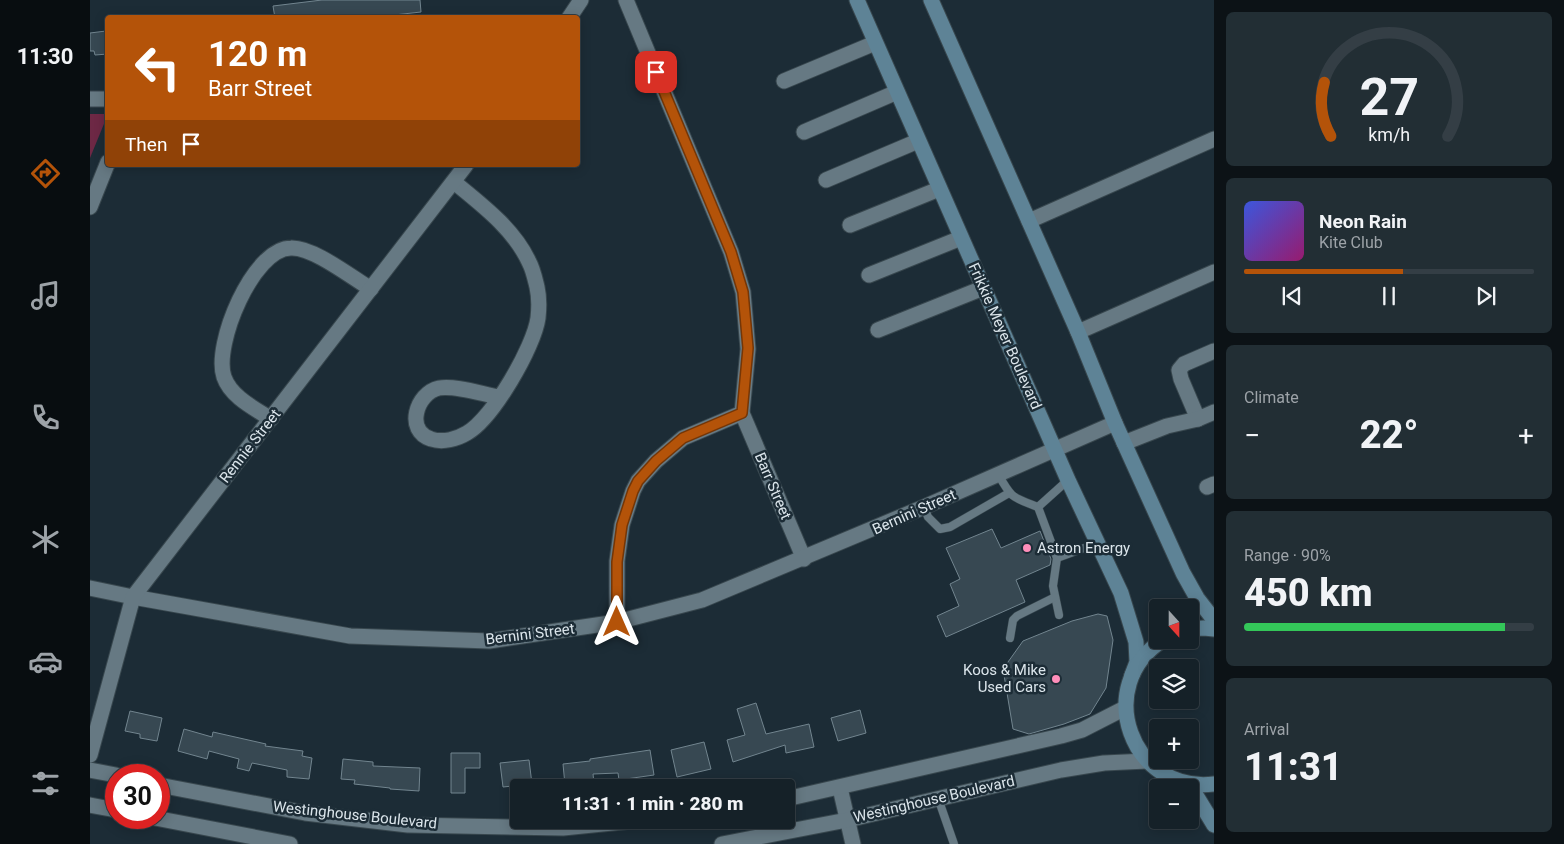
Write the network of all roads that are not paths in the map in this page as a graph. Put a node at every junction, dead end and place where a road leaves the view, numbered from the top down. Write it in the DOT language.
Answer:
graph roads {
  1 [pos="580,0"];
  2 [pos="626,0"];
  3 [pos="856,0"];
  4 [pos="932,0"];
  5 [pos="571,15"];
  6 [pos="875,43"];
  7 [pos="784,81"];
  8 [pos="897,92"];
  9 [pos="90,99"];
  10 [pos="105,99"];
  11 [pos="804,132"];
  12 [pos="1214,139"];
  13 [pos="918,141"];
  14 [pos="106,167"];
  15 [pos="465,167"];
  16 [pos="826,180"];
  17 [pos="454,182"];
  18 [pos="939,189"];
  19 [pos="90,206"];
  20 [pos="1029,221"];
  21 [pos="850,226"];
  22 [pos="961,238"];
  23 [pos="1214,272"];
  24 [pos="869,275"];
  25 [pos="983,288"];
  26 [pos="371,289"];
  27 [pos="878,330"];
  28 [pos="1078,332"];
  29 [pos="1214,350"];
  30 [pos="499,397"];
  31 [pos="1214,412"];
  32 [pos="742,413"];
  33 [pos="1198,419"];
  34 [pos="271,420"];
  35 [pos="1115,423"];
  36 [pos="1124,444"];
  37 [pos="1056,450"];
  38 [pos="998,474"];
  39 [pos="1068,480"];
  40 [pos="1009,493"];
  41 [pos="1038,507"];
  42 [pos="924,508"];
  43 [pos="1098,543"];
  44 [pos="804,558"];
  45 [pos="1057,558"];
  46 [pos="90,588"];
  47 [pos="1055,597"];
  48 [pos="134,598"];
  49 [pos="1059,614"];
  50 [pos="1214,620"];
  51 [pos="617,622"];
  52 [pos="1199,628"];
  53 [pos="1214,629"];
  54 [pos="1010,638"];
  55 [pos="1150,649"];
  56 [pos="1132,675"];
  57 [pos="1125,708"];
  58 [pos="90,755"];
  59 [pos="1147,761"];
  60 [pos="90,770"];
  61 [pos="105,773"];
  62 [pos="1175,779"];
  63 [pos="1214,784"];
  64 [pos="1199,785"];
  65 [pos="170,787"];
  66 [pos="840,788"];
  67 [pos="795,798"];
  68 [pos="938,798"];
  69 [pos="1199,800"];
  70 [pos="90,805"];
  71 [pos="105,808"];
  72 [pos="848,820"];
  73 [pos="170,821"];
  74 [pos="1214,825"];
  75 [pos="510,827"];
  76 [pos="290,844"];
  77 [pos="722,844"];
  78 [pos="853,844"];
  79 [pos="954,844"];
  1 -- 5 [label="street"];
  2 -- 32 [label="street, Barr Street"];
  3 -- 6 [label="main road, Frikkie Meyer Boulevard"];
  4 -- 20 [label="main road"];
  6 -- 7 [label="street"];
  6 -- 8 [label="main road, Frikkie Meyer Boulevard"];
  8 -- 11 [label="street"];
  8 -- 13 [label="main road, Frikkie Meyer Boulevard"];
  9 -- 10 [label="street"];
  12 -- 20 [label="street"];
  13 -- 16 [label="street"];
  13 -- 18 [label="main road, Frikkie Meyer Boulevard"];
  14 -- 19 [label="street"];
  15 -- 17 [label="street, Rennie Street"];
  17 -- 26 [label="street, Rennie Street"];
  17 -- 30 [label="street"];
  18 -- 21 [label="street"];
  18 -- 22 [label="main road, Frikkie Meyer Boulevard"];
  20 -- 28 [label="main road"];
  22 -- 24 [label="street"];
  22 -- 25 [label="main road, Frikkie Meyer Boulevard"];
  23 -- 28 [label="street"];
  25 -- 27 [label="street"];
  25 -- 37 [label="main road, Frikkie Meyer Boulevard"];
  26 -- 34 [label="street, Rennie Street"];
  26 -- 34 [label="street"];
  28 -- 35 [label="main road"];
  29 -- 33 [label="street"];
  30 -- 30 [label="street"];
  31 -- 33 [label="street"];
  32 -- 44 [label="street, Barr Street"];
  32 -- 51 [label="street"];
  33 -- 36 [label="street"];
  34 -- 48 [label="street, Rennie Street"];
  35 -- 36 [label="main road"];
  35 -- 37 [label="street, Bernini Street"];
  36 -- 50 [label="main road"];
  37 -- 38 [label="street, Bernini Street"];
  37 -- 39 [label="main road, Frikkie Meyer Boulevard"];
  38 -- 40 [label="lane"];
  38 -- 42 [label="street, Bernini Street"];
  39 -- 41 [label="lane"];
  39 -- 43 [label="main road, Frikkie Meyer Boulevard"];
  40 -- 41 [label="lane"];
  40 -- 42 [label="lane"];
  41 -- 45 [label="lane"];
  42 -- 44 [label="street, Bernini Street"];
  43 -- 45 [label="lane"];
  43 -- 56 [label="main road, Frikkie Meyer Boulevard"];
  44 -- 51 [label="street, Bernini Street"];
  45 -- 47 [label="lane"];
  46 -- 48 [label="street, Bernini Street"];
  47 -- 49 [label="lane"];
  47 -- 54 [label="lane"];
  48 -- 51 [label="street, Bernini Street"];
  48 -- 58 [label="street, Rennie Street"];
  52 -- 53 [label="main road"];
  55 -- 56 [label="main road"];
  56 -- 57 [label="main road, Frikkie Meyer Boulevard"];
  57 -- 59 [label="main road"];
  57 -- 66 [label="street"];
  59 -- 62 [label="main road"];
  59 -- 68 [label="street, Westinghouse Boulevard"];
  60 -- 61 [label="street"];
  63 -- 64 [label="main road"];
  65 -- 75 [label="street, Westinghouse Boulevard"];
  66 -- 67 [label="street"];
  66 -- 72 [label="street"];
  68 -- 72 [label="street, Westinghouse Boulevard"];
  68 -- 79 [label="lane"];
  69 -- 74 [label="main road"];
  70 -- 71 [label="street"];
  72 -- 77 [label="street, Westinghouse Boulevard"];
  72 -- 78 [label="street"];
  73 -- 76 [label="street"];
}
